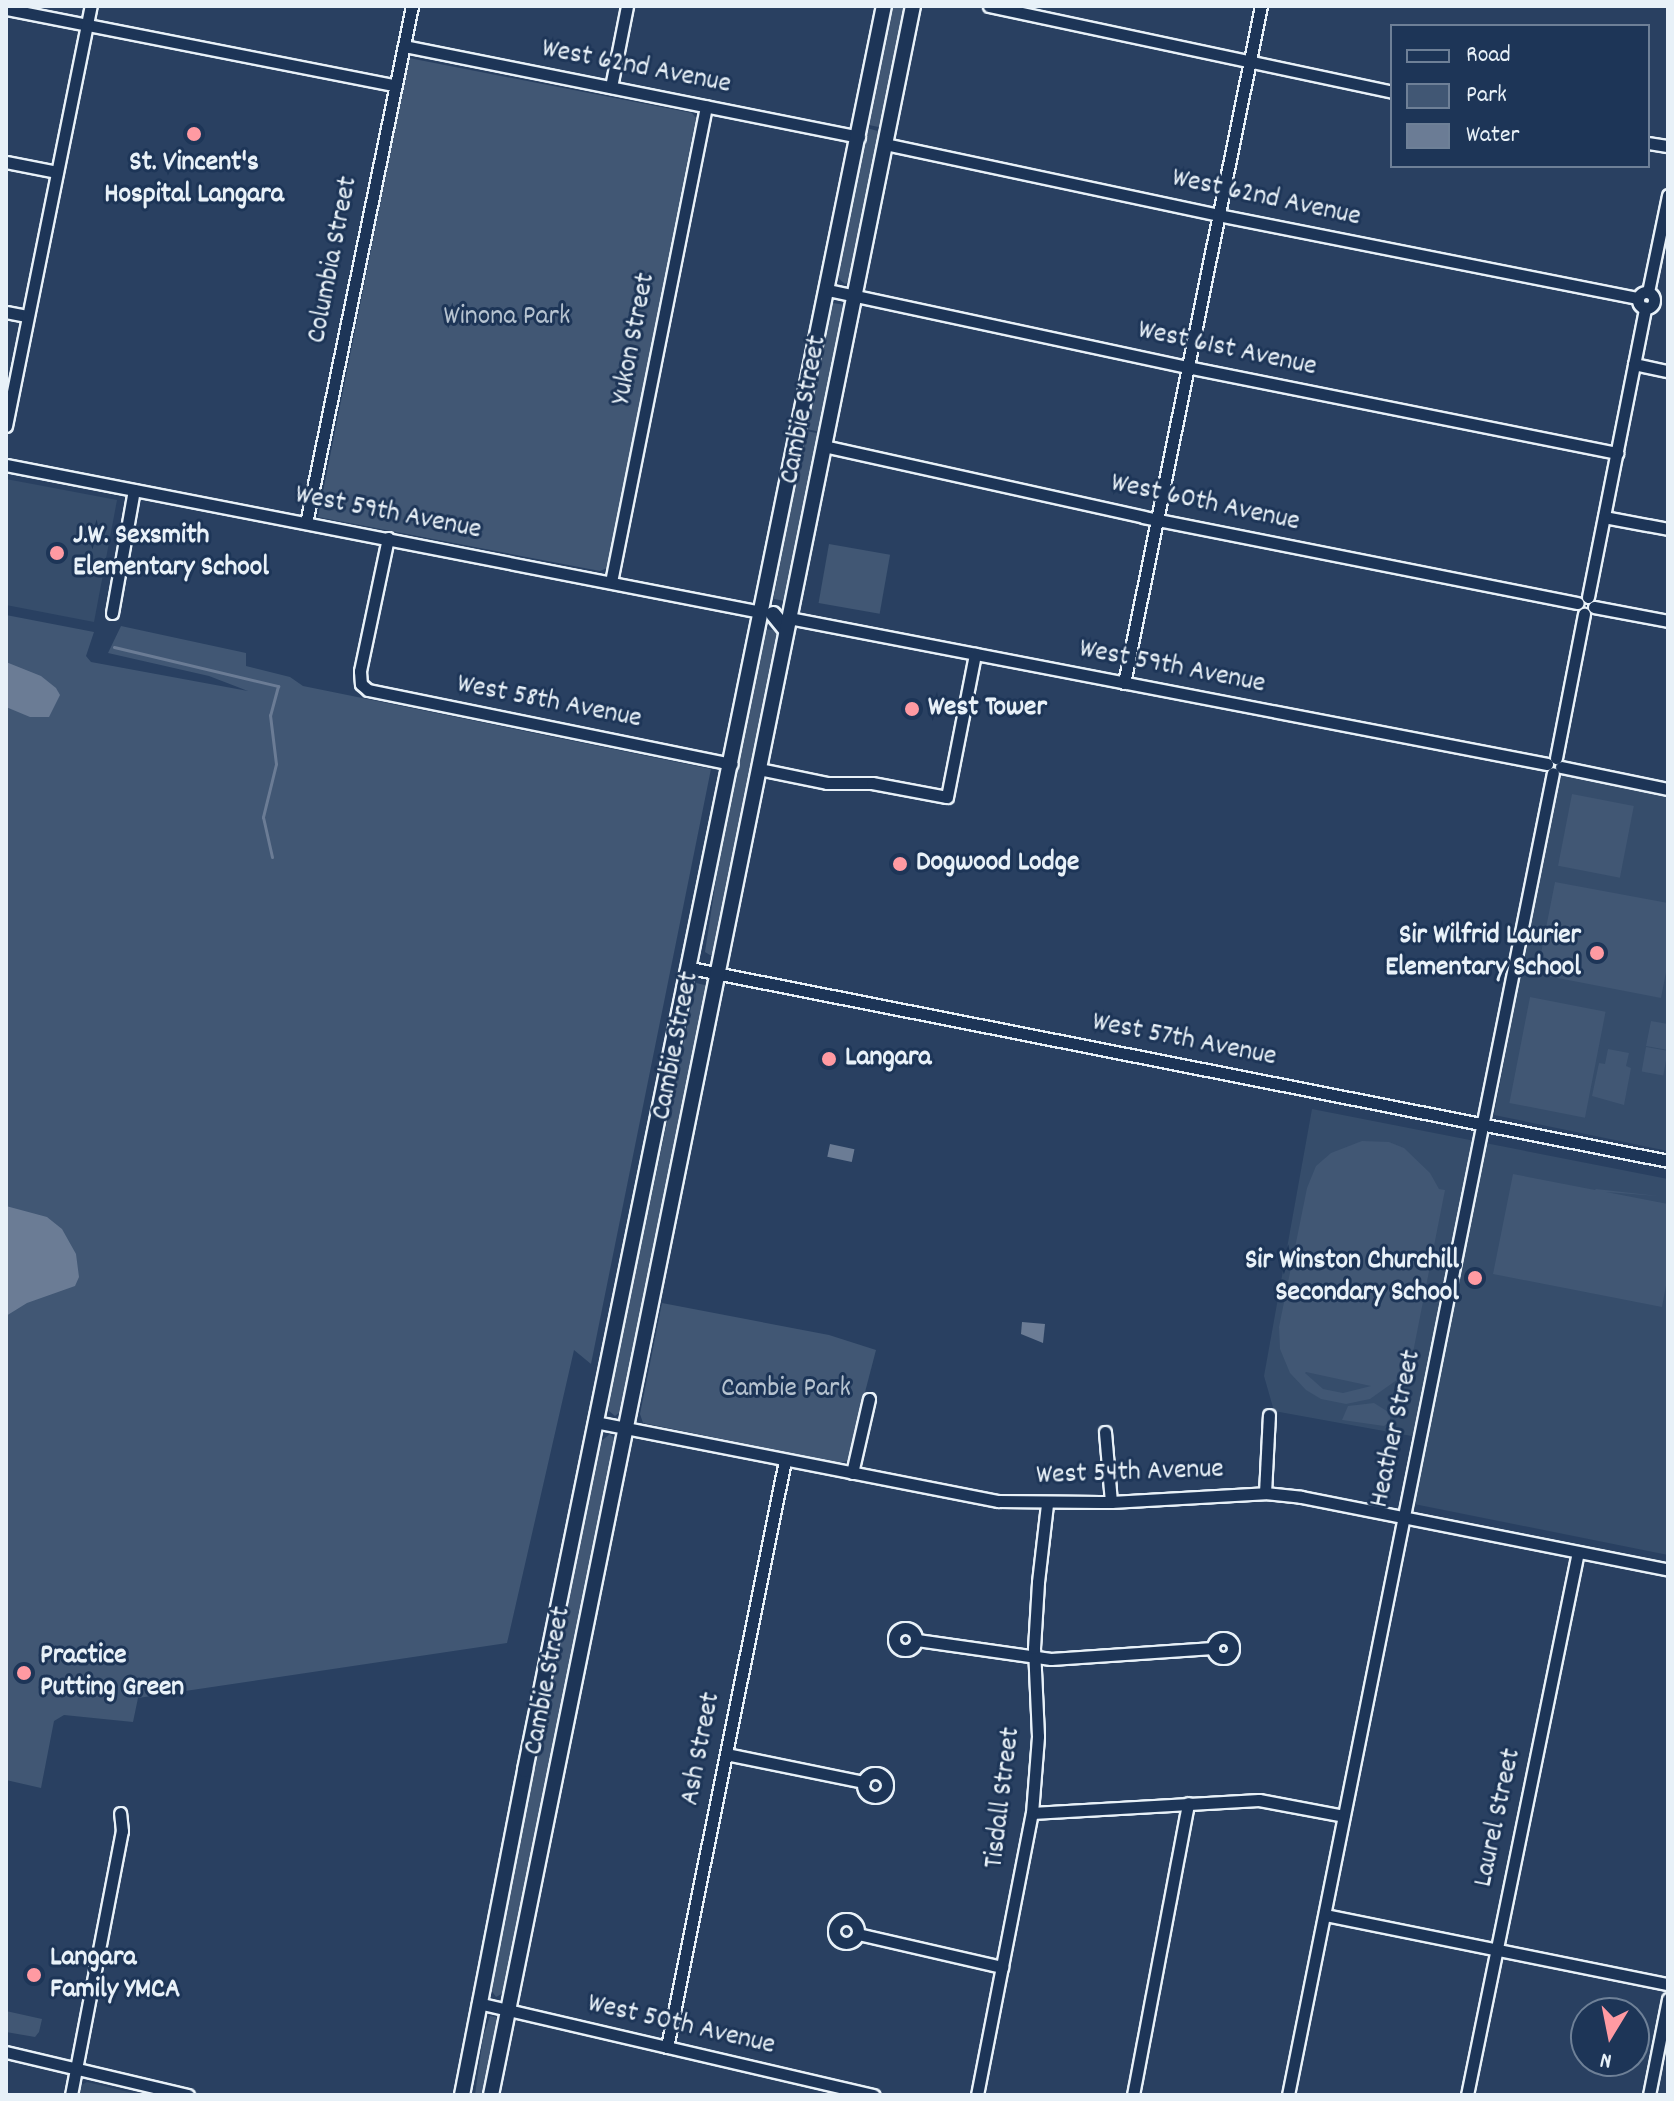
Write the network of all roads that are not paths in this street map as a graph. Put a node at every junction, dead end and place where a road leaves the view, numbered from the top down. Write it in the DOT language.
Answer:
graph roads {
  1 [pos="91,6"];
  2 [pos="412,6"];
  3 [pos="627,6"];
  4 [pos="884,6"];
  5 [pos="913,6"];
  6 [pos="989,6"];
  7 [pos="1261,6"];
  8 [pos="6,9"];
  9 [pos="87,25"];
  10 [pos="404,46"];
  11 [pos="1249,64"];
  12 [pos="395,85"];
  13 [pos="611,87"];
  14 [pos="1390,92"];
  15 [pos="706,106"];
  16 [pos="859,137"];
  17 [pos="885,144"];
  18 [pos="6,162"];
  19 [pos="57,172"];
  20 [pos="1668,195"];
  21 [pos="1666,213"];
  22 [pos="1218,215"];
  23 [pos="828,290"];
  24 [pos="854,295"];
  25 [pos="1644,299"];
  26 [pos="6,312"];
  27 [pos="27,316"];
  28 [pos="1634,364"];
  29 [pos="1187,367"];
  30 [pos="1668,371"];
  31 [pos="6,426"];
  32 [pos="824,446"];
  33 [pos="1617,453"];
  34 [pos="6,465"];
  35 [pos="134,490"];
  36 [pos="1604,517"];
  37 [pos="1156,519"];
  38 [pos="306,523"];
  39 [pos="1668,529"];
  40 [pos="388,538"];
  41 [pos="611,582"];
  42 [pos="1586,605"];
  43 [pos="112,613"];
  44 [pos="767,613"];
  45 [pos="789,618"];
  46 [pos="1668,621"];
  47 [pos="975,654"];
  48 [pos="1124,683"];
  49 [pos="732,764"];
  50 [pos="1554,766"];
  51 [pos="759,769"];
  52 [pos="1668,789"];
  53 [pos="690,968"];
  54 [pos="718,974"];
  55 [pos="1482,1124"];
  56 [pos="1668,1161"];
  57 [pos="869,1399"];
  58 [pos="1269,1415"];
  59 [pos="595,1422"];
  60 [pos="627,1428"];
  61 [pos="1105,1432"];
  62 [pos="785,1460"];
  63 [pos="852,1473"];
  64 [pos="1265,1493"];
  65 [pos="1111,1502"];
  66 [pos="1047,1504"];
  67 [pos="1404,1518"];
  68 [pos="1578,1552"];
  69 [pos="1668,1570"];
  70 [pos="917,1640"];
  71 [pos="1213,1648"];
  72 [pos="1035,1658"];
  73 [pos="726,1754"];
  74 [pos="864,1782"];
  75 [pos="1188,1803"];
  76 [pos="120,1813"];
  77 [pos="1032,1813"];
  78 [pos="1344,1816"];
  79 [pos="1325,1915"];
  80 [pos="858,1934"];
  81 [pos="1497,1949"];
  82 [pos="1002,1967"];
  83 [pos="1668,1984"];
  84 [pos="1668,1999"];
  85 [pos="478,2003"];
  86 [pos="509,2010"];
  87 [pos="667,2047"];
  88 [pos="6,2052"];
  89 [pos="74,2069"];
  90 [pos="465,2090"];
  91 [pos="71,2095"];
  92 [pos="188,2095"];
  93 [pos="491,2095"];
  94 [pos="873,2095"];
  95 [pos="977,2095"];
  96 [pos="1133,2095"];
  97 [pos="1288,2095"];
  98 [pos="1467,2095"];
  99 [pos="1649,2095"];
  1 -- 9 [label="street"];
  2 -- 10 [label="street, Columbia Street"];
  3 -- 13 [label="street"];
  4 -- 16 [label="main road, Cambie Street"];
  5 -- 17 [label="main road, Cambie Street"];
  6 -- 11 [label="street"];
  7 -- 11 [label="street"];
  8 -- 9 [label="street"];
  9 -- 12 [label="street"];
  9 -- 19 [label="street"];
  10 -- 12 [label="street, Columbia Street"];
  10 -- 13 [label="street, West 62nd Avenue"];
  11 -- 14 [label="street"];
  11 -- 22 [label="street"];
  12 -- 38 [label="street, Columbia Street"];
  13 -- 15 [label="street, West 62nd Avenue"];
  15 -- 16 [label="street, West 62nd Avenue"];
  15 -- 41 [label="street, Yukon Street"];
  16 -- 23 [label="main road, Cambie Street"];
  17 -- 22 [label="street, West 62nd Avenue"];
  17 -- 24 [label="main road, Cambie Street"];
  18 -- 19 [label="street"];
  19 -- 27 [label="street"];
  20 -- 21 [label="street, Heather Street"];
  21 -- 25 [label="street, Heather Street"];
  22 -- 25 [label="street, West 62nd Avenue"];
  22 -- 29 [label="street"];
  23 -- 24 [label="street, West 61st Avenue"];
  23 -- 44 [label="main road, Cambie Street"];
  24 -- 29 [label="street, West 61st Avenue"];
  24 -- 32 [label="main road, Cambie Street"];
  25 -- 28 [label="street, Heather Street"];
  26 -- 27 [label="street"];
  27 -- 31 [label="street"];
  28 -- 30 [label="street"];
  28 -- 33 [label="street, Heather Street"];
  29 -- 33 [label="street, West 61st Avenue"];
  29 -- 37 [label="street"];
  32 -- 37 [label="street, West 60th Avenue"];
  32 -- 45 [label="main road, Cambie Street"];
  33 -- 36 [label="street, Heather Street"];
  34 -- 35 [label="street, West 59th Avenue"];
  35 -- 38 [label="street, West 59th Avenue"];
  35 -- 43 [label="street"];
  36 -- 39 [label="street"];
  36 -- 42 [label="street, Heather Street"];
  37 -- 42 [label="street, West 60th Avenue"];
  37 -- 48 [label="street"];
  38 -- 40 [label="street, West 59th Avenue"];
  40 -- 41 [label="street, West 59th Avenue"];
  40 -- 49 [label="street, West 58th Avenue"];
  41 -- 44 [label="street, West 59th Avenue"];
  42 -- 46 [label="street, West 60th Avenue"];
  42 -- 50 [label="street, Heather Street"];
  44 -- 45 [label="main road"];
  44 -- 49 [label="main road, Cambie Street"];
  45 -- 47 [label="street, West 59th Avenue"];
  45 -- 51 [label="main road, Cambie Street"];
  47 -- 48 [label="street, West 59th Avenue"];
  47 -- 51 [label="street"];
  48 -- 50 [label="street, West 59th Avenue"];
  49 -- 53 [label="main road, Cambie Street"];
  50 -- 52 [label="street, West 59th Avenue"];
  50 -- 55 [label="street, Heather Street"];
  51 -- 54 [label="main road, Cambie Street"];
  53 -- 54 [label="street, West 57th Avenue"];
  53 -- 59 [label="main road, Cambie Street"];
  54 -- 55 [label="street, West 57th Avenue"];
  54 -- 60 [label="main road, Cambie Street"];
  55 -- 56 [label="street, West 57th Avenue"];
  55 -- 67 [label="street, Heather Street"];
  57 -- 63 [label="street"];
  58 -- 64 [label="street"];
  59 -- 60 [label="street, West 54th Avenue"];
  59 -- 85 [label="main road, Cambie Street"];
  60 -- 62 [label="street, West 54th Avenue"];
  60 -- 86 [label="main road, Cambie Street"];
  61 -- 65 [label="street"];
  62 -- 63 [label="street, West 54th Avenue"];
  62 -- 73 [label="street, Ash Street"];
  63 -- 66 [label="street, West 54th Avenue"];
  64 -- 65 [label="street, West 54th Avenue"];
  64 -- 67 [label="street, West 54th Avenue"];
  65 -- 66 [label="street, West 54th Avenue"];
  66 -- 72 [label="street, Tisdall Street"];
  67 -- 68 [label="street, West 54th Avenue"];
  67 -- 78 [label="street, Heather Street"];
  68 -- 69 [label="street, West 54th Avenue"];
  68 -- 81 [label="street, Laurel Street"];
  70 -- 72 [label="street"];
  71 -- 72 [label="street"];
  72 -- 77 [label="street, Tisdall Street"];
  73 -- 74 [label="street"];
  73 -- 87 [label="street, Ash Street"];
  75 -- 77 [label="street"];
  75 -- 78 [label="street"];
  75 -- 96 [label="street"];
  76 -- 89 [label="street"];
  77 -- 82 [label="street, Tisdall Street"];
  78 -- 79 [label="street, Heather Street"];
  79 -- 81 [label="street"];
  79 -- 97 [label="street, Heather Street"];
  80 -- 82 [label="street"];
  81 -- 83 [label="street"];
  81 -- 98 [label="street, Laurel Street"];
  82 -- 95 [label="street, Tisdall Street"];
  84 -- 99 [label="street"];
  85 -- 86 [label="street, West 50th Avenue"];
  85 -- 90 [label="main road, Cambie Street"];
  86 -- 87 [label="street, West 50th Avenue"];
  86 -- 93 [label="main road, Cambie Street"];
  87 -- 94 [label="street, West 50th Avenue"];
  88 -- 89 [label="street"];
  89 -- 91 [label="street"];
  89 -- 92 [label="street"];
}
